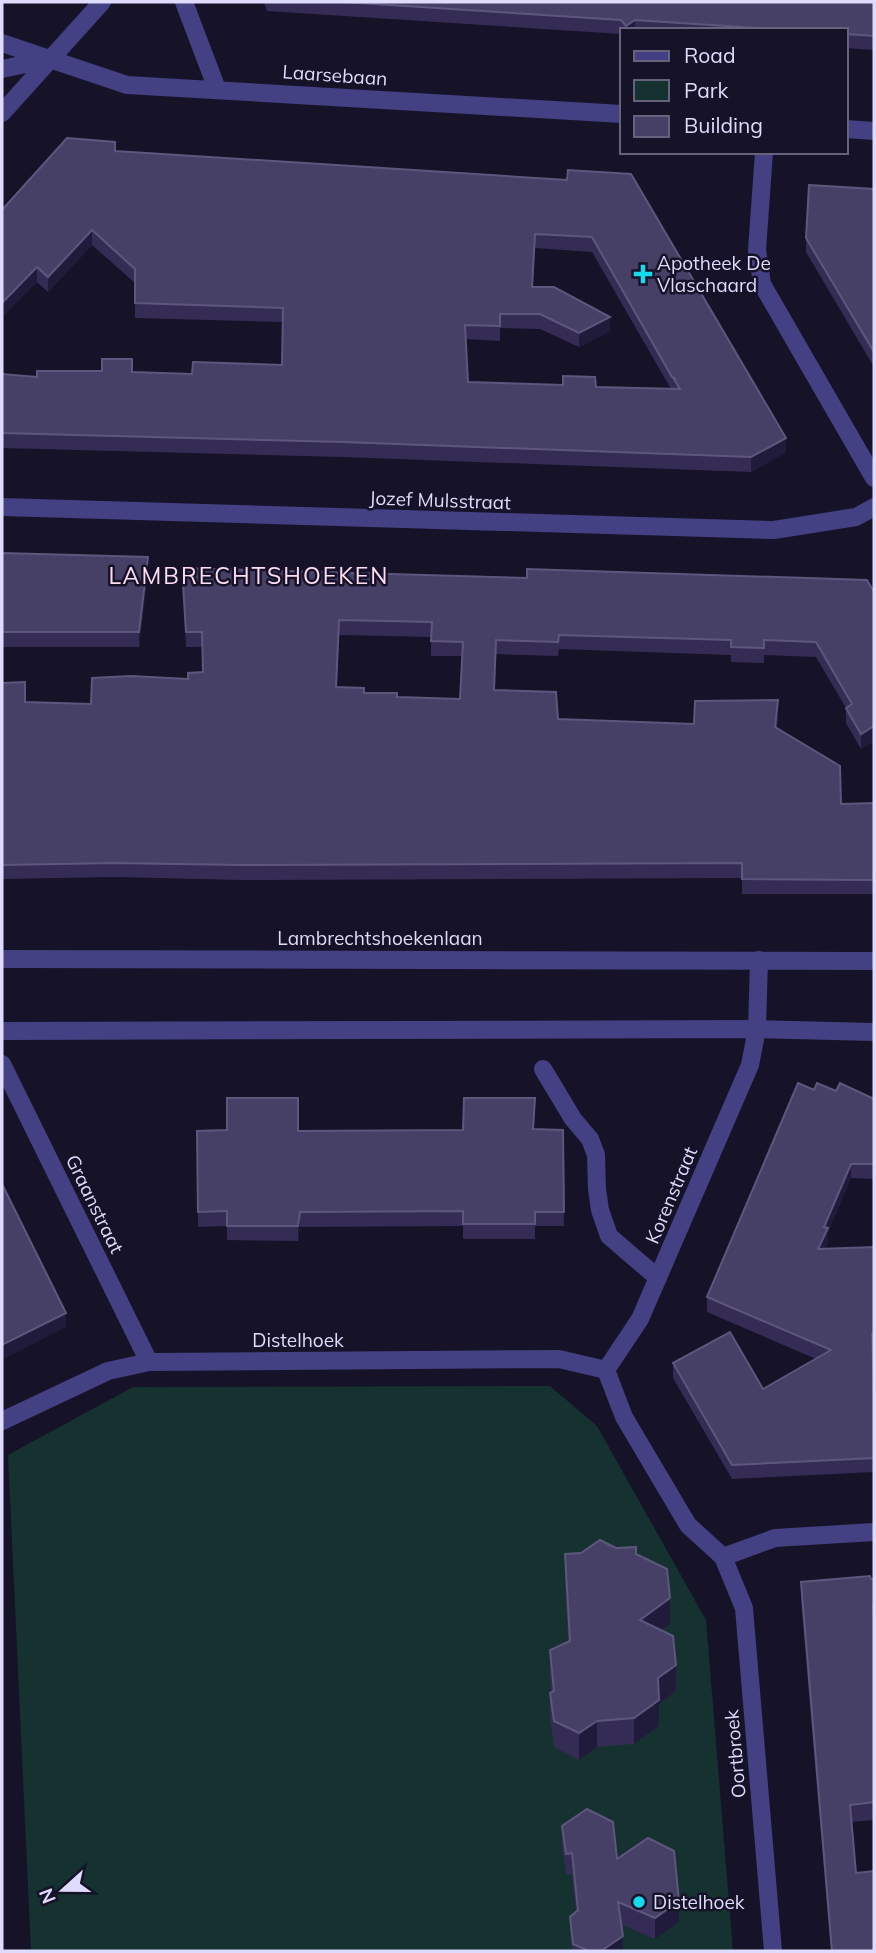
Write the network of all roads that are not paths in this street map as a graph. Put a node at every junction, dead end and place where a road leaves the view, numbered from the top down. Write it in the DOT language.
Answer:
graph roads {
  1 [pos="102,2"];
  2 [pos="184,2"];
  3 [pos="2,43"];
  4 [pos="49,59"];
  5 [pos="2,69"];
  6 [pos="217,89"];
  7 [pos="2,113"];
  8 [pos="620,114"];
  9 [pos="848,130"];
  10 [pos="874,131"];
  11 [pos="764,154"];
  12 [pos="874,478"];
  13 [pos="2,507"];
  14 [pos="874,507"];
  15 [pos="2,959"];
  16 [pos="759,960"];
  17 [pos="874,961"];
  18 [pos="757,1029"];
  19 [pos="2,1031"];
  20 [pos="874,1032"];
  21 [pos="2,1064"];
  22 [pos="544,1069"];
  23 [pos="658,1278"];
  24 [pos="149,1362"];
  25 [pos="606,1370"];
  26 [pos="2,1421"];
  27 [pos="874,1532"];
  28 [pos="723,1557"];
  29 [pos="773,1951"];
  1 -- 4 [label="street"];
  2 -- 6 [label="street"];
  3 -- 4 [label="street, Laarsebaan"];
  4 -- 5 [label="street"];
  4 -- 6 [label="street, Laarsebaan"];
  4 -- 7 [label="street"];
  6 -- 8 [label="street, Laarsebaan"];
  9 -- 10 [label="street"];
  11 -- 12 [label="street"];
  13 -- 14 [label="street, Jozef Mulsstraat"];
  15 -- 16 [label="street, Lambrechtshoekenlaan"];
  16 -- 17 [label="street, Lambrechtshoekenlaan"];
  16 -- 18 [label="street"];
  18 -- 19 [label="street"];
  18 -- 20 [label="street"];
  18 -- 23 [label="street, Korenstraat"];
  21 -- 24 [label="street, Graanstraat"];
  22 -- 23 [label="street"];
  23 -- 25 [label="street, Korenstraat"];
  24 -- 25 [label="street, Distelhoek"];
  24 -- 26 [label="street, Distelhoek"];
  25 -- 28 [label="street"];
  27 -- 28 [label="street"];
  28 -- 29 [label="street, Oortbroek"];
}
